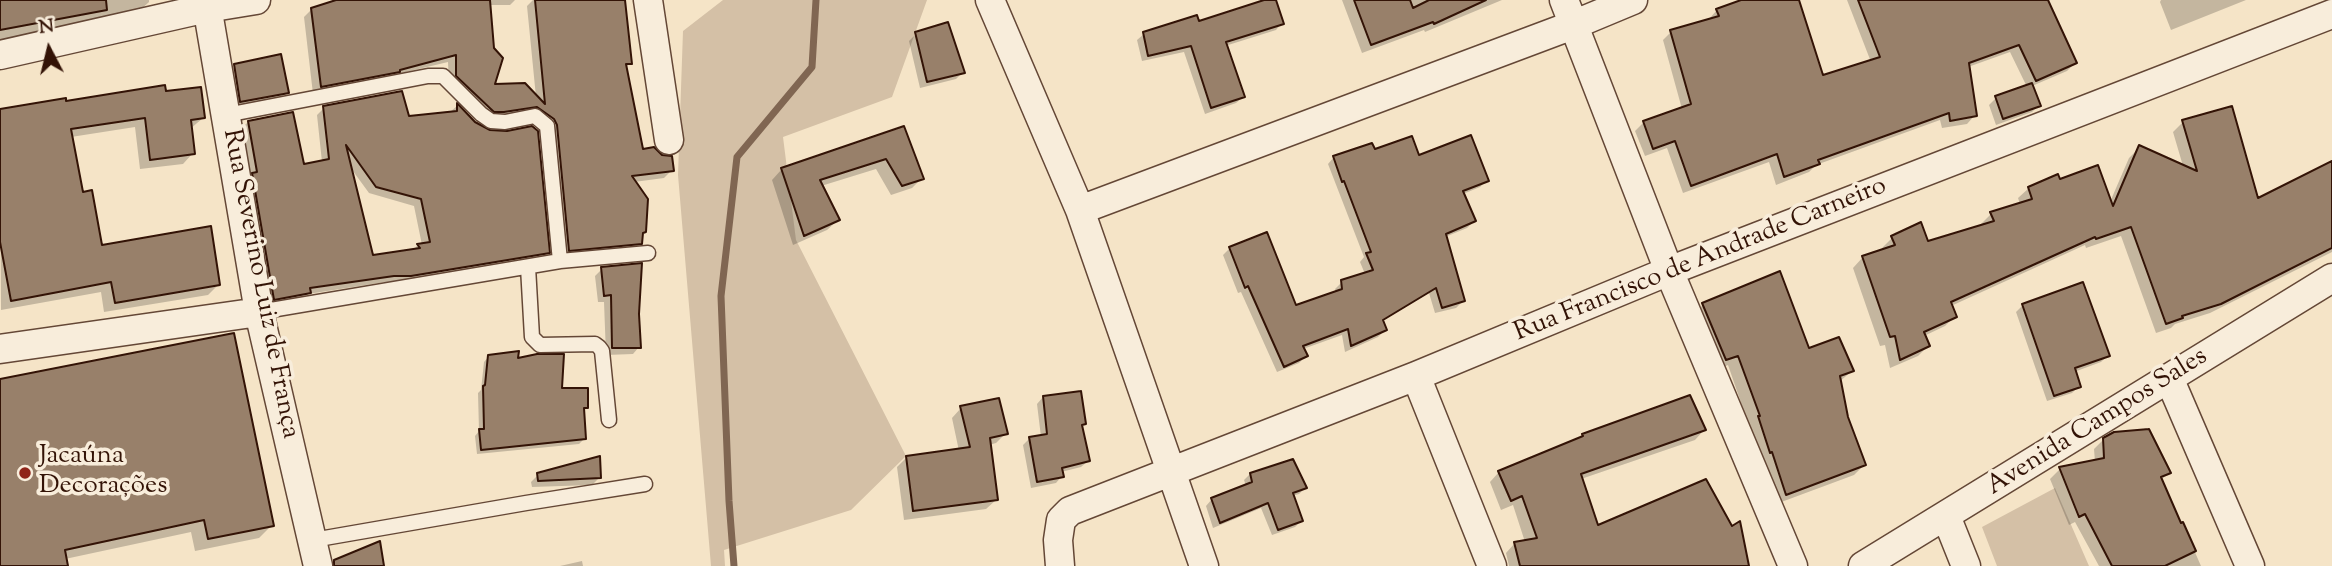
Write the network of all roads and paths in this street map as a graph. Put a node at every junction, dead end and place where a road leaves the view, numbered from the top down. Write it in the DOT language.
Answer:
graph roads {
  1 [pos="256,0"];
  2 [pos="648,0"];
  3 [pos="990,0"];
  4 [pos="1633,0"];
  5 [pos="207,4"];
  6 [pos="1569,12"];
  7 [pos="2332,14"];
  8 [pos="0,55"];
  9 [pos="226,115"];
  10 [pos="668,140"];
  11 [pos="1080,210"];
  12 [pos="648,253"];
  13 [pos="560,261"];
  14 [pos="528,267"];
  15 [pos="1670,271"];
  16 [pos="2332,278"];
  17 [pos="259,312"];
  18 [pos="0,349"];
  19 [pos="1416,376"];
  20 [pos="2169,378"];
  21 [pos="609,420"];
  22 [pos="1171,470"];
  23 [pos="645,484"];
  24 [pos="1946,516"];
  25 [pos="316,553"];
  26 [pos="1060,566"];
  27 [pos="1204,566"];
  28 [pos="1492,566"];
  29 [pos="1793,566"];
  30 [pos="1863,566"];
  31 [pos="1966,566"];
  32 [pos="2250,566"];
  1 -- 5 [label="street"];
  2 -- 10 [label="street"];
  3 -- 11 [label="street"];
  4 -- 6 [label="street"];
  5 -- 8 [label="street"];
  5 -- 9 [label="street, Rua Severino Luiz de França"];
  6 -- 11 [label="street"];
  6 -- 15 [label="street"];
  7 -- 15 [label="street, Rua Francisco de Andrade Carneiro"];
  9 -- 13 [label="lane"];
  9 -- 17 [label="street, Rua Severino Luiz de França"];
  11 -- 22 [label="street"];
  12 -- 13 [label="lane"];
  13 -- 14 [label="lane"];
  14 -- 17 [label="lane"];
  14 -- 21 [label="lane"];
  15 -- 19 [label="street, Rua Francisco de Andrade Carneiro"];
  15 -- 29 [label="street"];
  16 -- 20 [label="street, Avenida Campos Sales"];
  17 -- 18 [label="street"];
  17 -- 25 [label="street, Rua Severino Luiz de França"];
  19 -- 22 [label="street, Rua Francisco de Andrade Carneiro"];
  19 -- 28 [label="street"];
  20 -- 24 [label="street, Avenida Campos Sales"];
  20 -- 32 [label="street"];
  22 -- 26 [label="street, Rua Francisco de Andrade Carneiro"];
  22 -- 27 [label="street"];
  23 -- 25 [label="lane"];
  24 -- 30 [label="street, Avenida Campos Sales"];
  24 -- 31 [label="street"];
}
